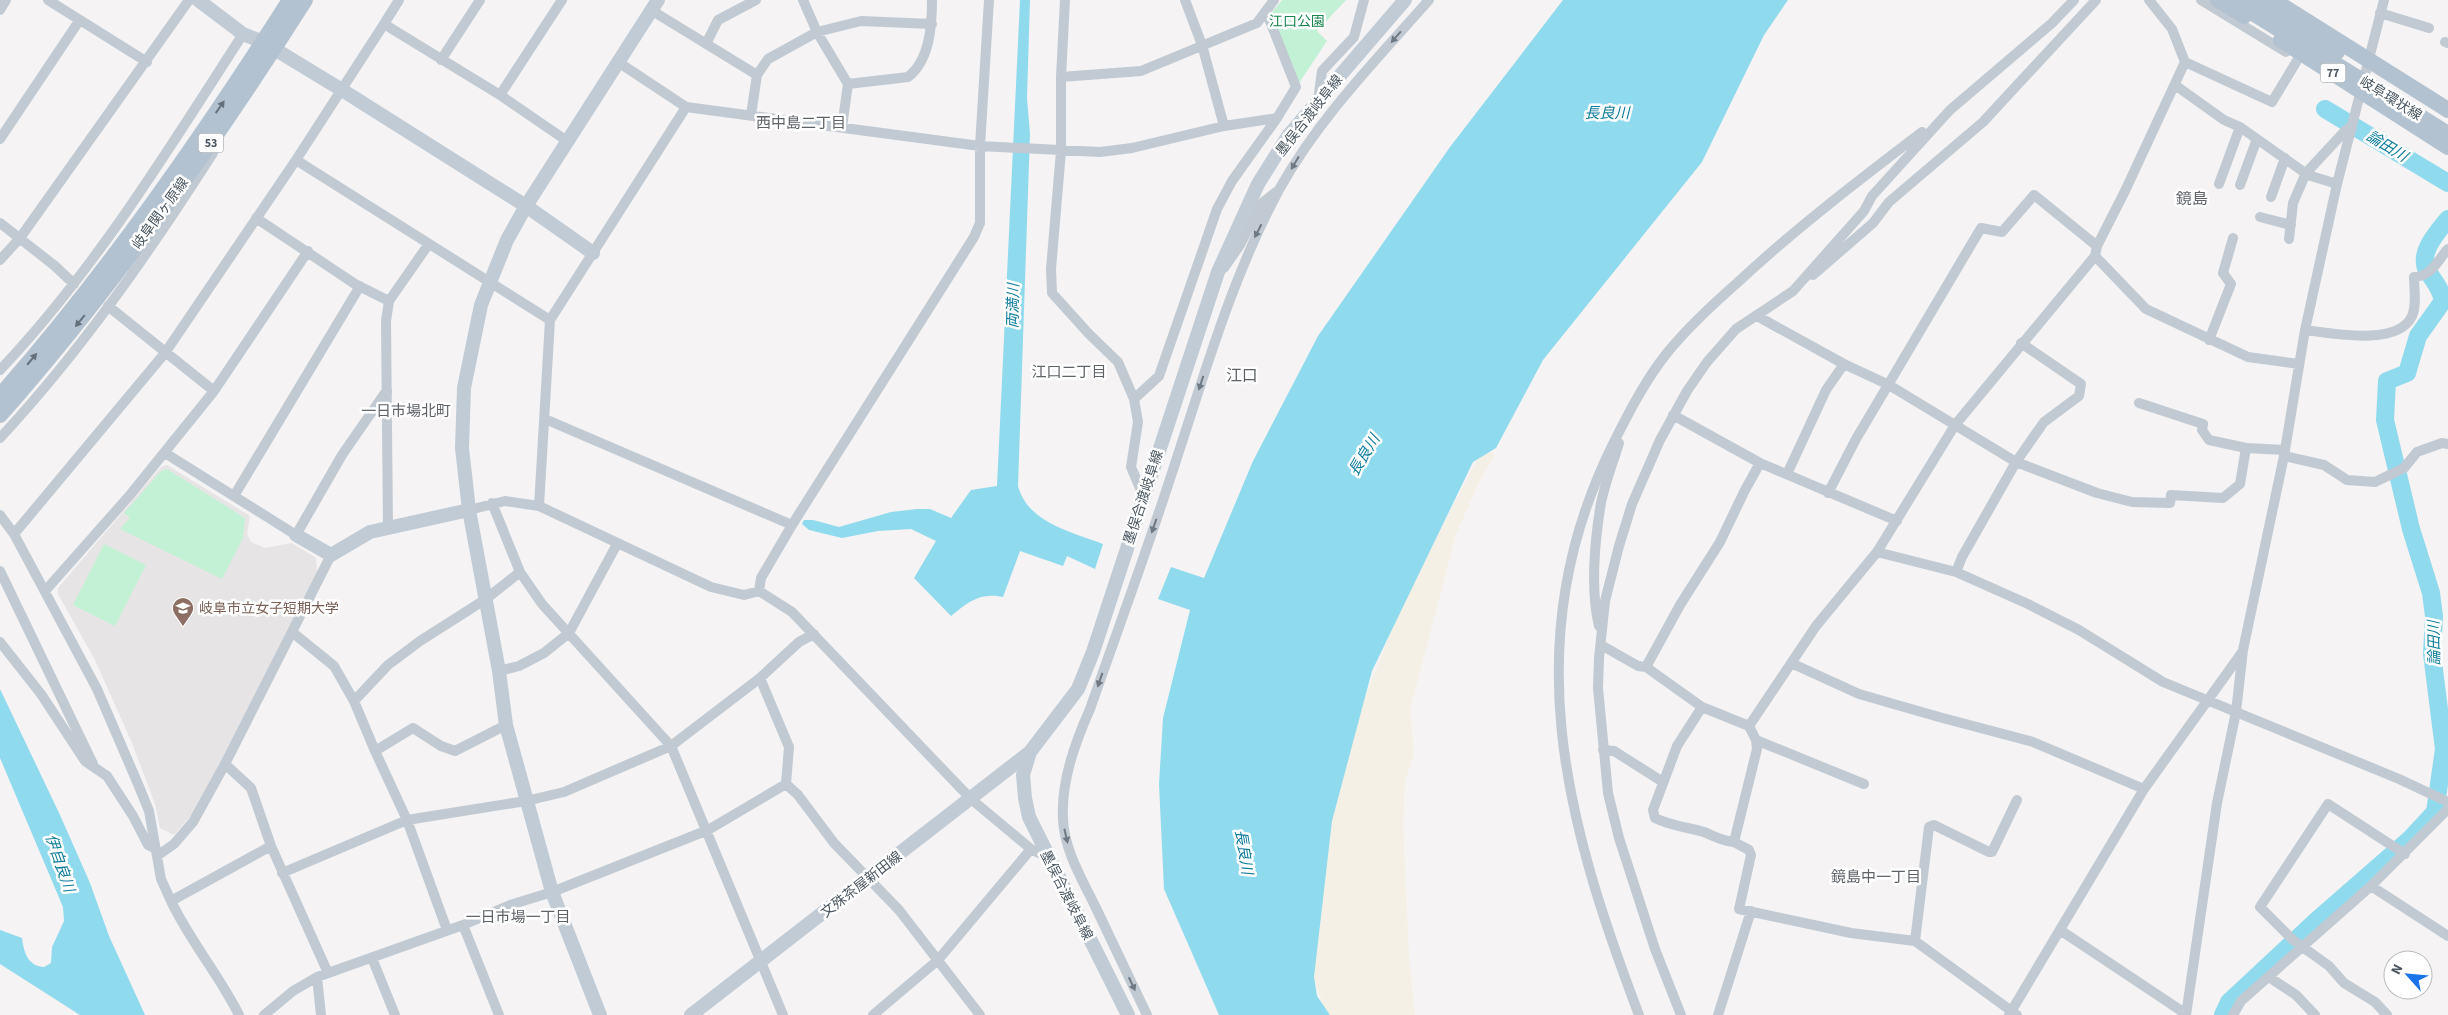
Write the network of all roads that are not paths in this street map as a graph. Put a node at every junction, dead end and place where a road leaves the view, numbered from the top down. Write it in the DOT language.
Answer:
graph roads {
  1 [pos="6,0"];
  2 [pos="48,0"];
  3 [pos="190,0"];
  4 [pos="198,0"];
  5 [pos="290,0"];
  6 [pos="305,0"];
  7 [pos="399,0"];
  8 [pos="480,0"];
  9 [pos="562,0"];
  10 [pos="756,0"];
  11 [pos="802,0"];
  12 [pos="932,0"];
  13 [pos="989,0"];
  14 [pos="1065,0"];
  15 [pos="1185,0"];
  16 [pos="1274,0"];
  17 [pos="1364,0"];
  18 [pos="1405,0"];
  19 [pos="1429,0"];
  20 [pos="2074,0"];
  21 [pos="2096,0"];
  22 [pos="2149,0"];
  23 [pos="2201,0"];
  24 [pos="2218,0"];
  25 [pos="2232,0"];
  26 [pos="2254,0"];
  27 [pos="2273,0"];
  28 [pos="2286,0"];
  29 [pos="2384,0"];
  30 [pos="654,5"];
  31 [pos="0,10"];
  32 [pos="1266,11"];
  33 [pos="2380,13"];
  34 [pos="79,21"];
  35 [pos="384,24"];
  36 [pos="932,24"];
  37 [pos="2429,28"];
  38 [pos="817,32"];
  39 [pos="243,34"];
  40 [pos="706,44"];
  41 [pos="1202,45"];
  42 [pos="271,48"];
  43 [pos="2370,58"];
  44 [pos="2298,59"];
  45 [pos="440,60"];
  46 [pos="147,62"];
  47 [pos="618,62"];
  48 [pos="2185,62"];
  49 [pos="757,75"];
  50 [pos="1061,77"];
  51 [pos="848,84"];
  52 [pos="2175,85"];
  53 [pos="342,90"];
  54 [pos="2362,93"];
  55 [pos="500,95"];
  56 [pos="1318,100"];
  57 [pos="686,107"];
  58 [pos="2448,110"];
  59 [pos="751,114"];
  60 [pos="1943,116"];
  61 [pos="1277,118"];
  62 [pos="2448,120"];
  63 [pos="1224,126"];
  64 [pos="842,127"];
  65 [pos="2240,127"];
  66 [pos="2352,128"];
  67 [pos="2,133"];
  68 [pos="2448,134"];
  69 [pos="2257,139"];
  70 [pos="567,141"];
  71 [pos="983,146"];
  72 [pos="2448,147"];
  73 [pos="1058,151"];
  74 [pos="2285,158"];
  75 [pos="296,160"];
  76 [pos="2306,173"];
  77 [pos="2219,184"];
  78 [pos="2338,184"];
  79 [pos="2240,185"];
  80 [pos="1280,188"];
  81 [pos="2271,197"];
  82 [pos="526,206"];
  83 [pos="2260,217"];
  84 [pos="256,218"];
  85 [pos="0,223"];
  86 [pos="2291,225"];
  87 [pos="20,238"];
  88 [pos="2233,238"];
  89 [pos="2289,239"];
  90 [pos="428,245"];
  91 [pos="2448,250"];
  92 [pos="2096,251"];
  93 [pos="308,252"];
  94 [pos="593,253"];
  95 [pos="0,260"];
  96 [pos="1218,272"];
  97 [pos="105,279"];
  98 [pos="1803,280"];
  99 [pos="489,282"];
  100 [pos="74,284"];
  101 [pos="360,286"];
  102 [pos="389,301"];
  103 [pos="108,306"];
  104 [pos="1757,316"];
  105 [pos="550,320"];
  106 [pos="2305,330"];
  107 [pos="2210,340"];
  108 [pos="2021,343"];
  109 [pos="165,353"];
  110 [pos="1844,364"];
  111 [pos="2300,364"];
  112 [pos="0,370"];
  113 [pos="1889,385"];
  114 [pos="214,391"];
  115 [pos="387,393"];
  116 [pos="0,396"];
  117 [pos="1134,399"];
  118 [pos="2139,403"];
  119 [pos="0,415"];
  120 [pos="1673,415"];
  121 [pos="1627,417"];
  122 [pos="545,419"];
  123 [pos="1955,425"];
  124 [pos="0,438"];
  125 [pos="2448,444"];
  126 [pos="2246,448"];
  127 [pos="165,453"];
  128 [pos="2284,453"];
  129 [pos="2016,462"];
  130 [pos="1760,464"];
  131 [pos="1787,474"];
  132 [pos="1828,493"];
  133 [pos="1143,495"];
  134 [pos="234,496"];
  135 [pos="492,503"];
  136 [pos="538,506"];
  137 [pos="469,510"];
  138 [pos="0,515"];
  139 [pos="1897,521"];
  140 [pos="792,525"];
  141 [pos="388,527"];
  142 [pos="14,534"];
  143 [pos="296,535"];
  144 [pos="617,544"];
  145 [pos="1877,552"];
  146 [pos="330,555"];
  147 [pos="0,571"];
  148 [pos="520,572"];
  149 [pos="1956,572"];
  150 [pos="45,591"];
  151 [pos="759,591"];
  152 [pos="486,600"];
  153 [pos="292,632"];
  154 [pos="569,633"];
  155 [pos="814,634"];
  156 [pos="1601,641"];
  157 [pos="0,642"];
  158 [pos="2243,650"];
  159 [pos="1791,663"];
  160 [pos="1646,667"];
  161 [pos="499,671"];
  162 [pos="760,678"];
  163 [pos="354,701"];
  164 [pos="2208,701"];
  165 [pos="1702,707"];
  166 [pos="2236,712"];
  167 [pos="506,725"];
  168 [pos="1749,726"];
  169 [pos="1756,740"];
  170 [pos="671,746"];
  171 [pos="1604,750"];
  172 [pos="375,751"];
  173 [pos="1030,752"];
  174 [pos="226,764"];
  175 [pos="95,767"];
  176 [pos="1664,782"];
  177 [pos="786,784"];
  178 [pos="1864,784"];
  179 [pos="2144,789"];
  180 [pos="971,799"];
  181 [pos="2016,800"];
  182 [pos="526,801"];
  183 [pos="2448,802"];
  184 [pos="2448,809"];
  185 [pos="407,820"];
  186 [pos="708,830"];
  187 [pos="1734,842"];
  188 [pos="271,846"];
  189 [pos="1031,849"];
  190 [pos="2400,851"];
  191 [pos="156,852"];
  192 [pos="1049,858"];
  193 [pos="282,873"];
  194 [pos="867,878"];
  195 [pos="2371,886"];
  196 [pos="552,892"];
  197 [pos="170,901"];
  198 [pos="1751,911"];
  199 [pos="463,924"];
  200 [pos="447,930"];
  201 [pos="2060,930"];
  202 [pos="2448,936"];
  203 [pos="1915,941"];
  204 [pos="2298,944"];
  205 [pos="372,958"];
  206 [pos="938,960"];
  207 [pos="762,962"];
  208 [pos="328,972"];
  209 [pos="317,977"];
  210 [pos="2269,977"];
  211 [pos="2013,1013"];
  212 [pos="2186,1014"];
  213 [pos="239,1015"];
  214 [pos="264,1015"];
  215 [pos="321,1015"];
  216 [pos="395,1015"];
  217 [pos="500,1015"];
  218 [pos="600,1015"];
  219 [pos="691,1015"];
  220 [pos="783,1015"];
  221 [pos="873,1015"];
  222 [pos="980,1015"];
  223 [pos="1128,1015"];
  224 [pos="1147,1015"];
  225 [pos="1639,1015"];
  226 [pos="1681,1015"];
  227 [pos="1718,1015"];
  228 [pos="2233,1015"];
  229 [pos="2315,1015"];
  230 [pos="2387,1015"];
  1 -- 31 [label="street"];
  2 -- 34 [label="street"];
  3 -- 46 [label="street"];
  4 -- 39 [label="street"];
  5 -- 42 [label="main road, 岐阜関ヶ原線 / 53"];
  6 -- 42 [label="main road, 岐阜関ヶ原線 / 53"];
  7 -- 35 [label="street"];
  8 -- 45 [label="street"];
  9 -- 55 [label="street"];
  10 -- 40 [label="street"];
  11 -- 38 [label="street"];
  12 -- 36 [label="street"];
  13 -- 71 [label="street"];
  14 -- 50 [label="street"];
  15 -- 41 [label="street"];
  16 -- 32 [label="street"];
  17 -- 56 [label="street"];
  18 -- 56 [label="street, 墨俣合渡岐阜線"];
  19 -- 80 [label="street, one-way"];
  20 -- 60 [label="street"];
  21 -- 98 [label="street"];
  22 -- 48 [label="street"];
  23 -- 44 [label="street"];
  24 -- 54 [label="main road, 77"];
  25 -- 68 [label="main road, 岐阜環状線 / 77, bridge"];
  26 -- 62 [label="main road, 岐阜環状線 / 77, bridge"];
  27 -- 43 [label="main road, 77"];
  28 -- 43 [label="street"];
  29 -- 33 [label="street"];
  30 -- 40 [label="street"];
  30 -- 47 [label="street"];
  32 -- 41 [label="street"];
  32 -- 61 [label="street"];
  33 -- 37 [label="street"];
  33 -- 43 [label="street"];
  34 -- 46 [label="street"];
  34 -- 67 [label="street"];
  35 -- 45 [label="street"];
  35 -- 53 [label="street"];
  36 -- 38 [label="street"];
  36 -- 51 [label="street"];
  38 -- 49 [label="street"];
  38 -- 51 [label="street"];
  39 -- 42 [label="street"];
  39 -- 100 [label="street"];
  40 -- 49 [label="street"];
  41 -- 50 [label="street"];
  41 -- 63 [label="street"];
  42 -- 53 [label="street"];
  42 -- 97 [label="main road, 岐阜関ヶ原線 / 53"];
  42 -- 103 [label="street"];
  43 -- 54 [label="street"];
  43 -- 58 [label="main road, 77"];
  44 -- 48 [label="street"];
  44 -- 54 [label="street"];
  45 -- 55 [label="street"];
  46 -- 87 [label="street"];
  47 -- 57 [label="street"];
  47 -- 70 [label="street"];
  48 -- 52 [label="street"];
  49 -- 59 [label="street"];
  50 -- 73 [label="street"];
  51 -- 64 [label="street"];
  52 -- 65 [label="street"];
  52 -- 92 [label="street"];
  53 -- 75 [label="street"];
  53 -- 82 [label="street"];
  54 -- 66 [label="street"];
  54 -- 72 [label="main road, 77"];
  55 -- 70 [label="street"];
  56 -- 96 [label="street, 墨俣合渡岐阜線"];
  57 -- 59 [label="street"];
  57 -- 94 [label="street"];
  59 -- 64 [label="street"];
  60 -- 98 [label="street"];
  60 -- 121 [label="street"];
  61 -- 63 [label="street"];
  61 -- 117 [label="street"];
  63 -- 73 [label="street"];
  64 -- 71 [label="street"];
  65 -- 69 [label="street"];
  65 -- 77 [label="street"];
  66 -- 76 [label="street"];
  66 -- 78 [label="street"];
  69 -- 74 [label="street"];
  69 -- 79 [label="street"];
  70 -- 82 [label="street"];
  71 -- 73 [label="street"];
  71 -- 140 [label="street"];
  73 -- 117 [label="street"];
  74 -- 76 [label="street"];
  74 -- 81 [label="street"];
  75 -- 84 [label="street"];
  75 -- 90 [label="street"];
  76 -- 78 [label="street"];
  76 -- 86 [label="street"];
  78 -- 106 [label="street"];
  80 -- 96 [label="street"];
  80 -- 224 [label="street, one-way"];
  82 -- 94 [label="street"];
  82 -- 99 [label="street"];
  83 -- 86 [label="street"];
  84 -- 93 [label="street"];
  84 -- 109 [label="street"];
  85 -- 87 [label="street"];
  86 -- 89 [label="street"];
  87 -- 95 [label="street"];
  87 -- 100 [label="street"];
  88 -- 107 [label="street"];
  90 -- 99 [label="street"];
  90 -- 102 [label="street"];
  91 -- 106 [label="street"];
  92 -- 107 [label="street"];
  92 -- 108 [label="street"];
  92 -- 113 [label="street"];
  93 -- 101 [label="street"];
  93 -- 114 [label="street"];
  94 -- 105 [label="street"];
  96 -- 133 [label="street, 墨俣合渡岐阜線"];
  116 -- 97 [label="main road, 岐阜関ヶ原線 / 53, one-way"];
  97 -- 119 [label="main road, 岐阜関ヶ原線 / 53, one-way"];
  98 -- 104 [label="street"];
  99 -- 105 [label="street"];
  99 -- 137 [label="street"];
  100 -- 112 [label="street"];
  101 -- 102 [label="street"];
  101 -- 134 [label="street"];
  102 -- 115 [label="street"];
  103 -- 109 [label="street"];
  103 -- 124 [label="street"];
  104 -- 110 [label="street"];
  104 -- 120 [label="street"];
  105 -- 122 [label="street"];
  106 -- 111 [label="street"];
  107 -- 111 [label="street"];
  108 -- 123 [label="street"];
  108 -- 129 [label="street"];
  109 -- 114 [label="street"];
  109 -- 142 [label="street"];
  110 -- 113 [label="street"];
  110 -- 131 [label="street"];
  111 -- 128 [label="street"];
  113 -- 123 [label="street"];
  113 -- 132 [label="street"];
  114 -- 127 [label="street"];
  115 -- 141 [label="street"];
  115 -- 143 [label="street"];
  117 -- 133 [label="street"];
  118 -- 126 [label="street"];
  120 -- 130 [label="street"];
  120 -- 156 [label="street"];
  121 -- 156 [label="street"];
  121 -- 225 [label="street"];
  122 -- 136 [label="street"];
  122 -- 140 [label="street"];
  123 -- 129 [label="street"];
  123 -- 139 [label="street"];
  125 -- 128 [label="street"];
  126 -- 128 [label="street"];
  126 -- 129 [label="street"];
  127 -- 134 [label="street"];
  127 -- 150 [label="street"];
  128 -- 158 [label="street"];
  129 -- 149 [label="street"];
  130 -- 131 [label="street"];
  130 -- 160 [label="street"];
  131 -- 132 [label="street"];
  132 -- 139 [label="street"];
  133 -- 173 [label="street, 墨俣合渡岐阜線"];
  134 -- 143 [label="street"];
  135 -- 136 [label="street"];
  135 -- 137 [label="street"];
  135 -- 148 [label="street"];
  136 -- 144 [label="street"];
  137 -- 141 [label="street"];
  137 -- 152 [label="street"];
  138 -- 142 [label="street"];
  139 -- 145 [label="street"];
  140 -- 151 [label="street"];
  141 -- 146 [label="street"];
  142 -- 150 [label="street"];
  143 -- 146 [label="street"];
  144 -- 151 [label="street"];
  144 -- 154 [label="street"];
  145 -- 149 [label="street"];
  145 -- 159 [label="street"];
  146 -- 153 [label="street"];
  147 -- 175 [label="street"];
  148 -- 152 [label="street"];
  148 -- 154 [label="street"];
  149 -- 164 [label="street"];
  150 -- 191 [label="street"];
  151 -- 155 [label="street"];
  152 -- 161 [label="street"];
  152 -- 163 [label="street"];
  153 -- 163 [label="street"];
  153 -- 174 [label="street"];
  154 -- 161 [label="street"];
  154 -- 170 [label="street"];
  155 -- 162 [label="street"];
  155 -- 180 [label="street"];
  156 -- 160 [label="street"];
  156 -- 171 [label="street"];
  157 -- 175 [label="street"];
  158 -- 164 [label="street"];
  158 -- 166 [label="street"];
  159 -- 168 [label="street"];
  159 -- 179 [label="street"];
  160 -- 165 [label="street"];
  161 -- 167 [label="street"];
  162 -- 170 [label="street"];
  162 -- 177 [label="street"];
  163 -- 172 [label="street"];
  164 -- 166 [label="street"];
  164 -- 179 [label="street"];
  165 -- 168 [label="street"];
  165 -- 176 [label="street"];
  166 -- 183 [label="street"];
  166 -- 212 [label="street"];
  167 -- 172 [label="street"];
  167 -- 182 [label="street"];
  168 -- 169 [label="street"];
  169 -- 178 [label="street"];
  169 -- 187 [label="street"];
  170 -- 182 [label="street"];
  170 -- 186 [label="street"];
  171 -- 176 [label="street"];
  171 -- 226 [label="street"];
  172 -- 185 [label="street"];
  173 -- 180 [label="street, 文殊茶屋新田線"];
  173 -- 192 [label="street, 墨俣合渡岐阜線"];
  174 -- 188 [label="street"];
  174 -- 191 [label="street"];
  175 -- 191 [label="street"];
  176 -- 187 [label="street"];
  177 -- 186 [label="street"];
  177 -- 194 [label="street"];
  179 -- 201 [label="street"];
  180 -- 189 [label="street"];
  180 -- 194 [label="street, 文殊茶屋新田線"];
  181 -- 203 [label="street"];
  182 -- 185 [label="street"];
  182 -- 196 [label="street"];
  184 -- 190 [label="street"];
  185 -- 193 [label="street"];
  185 -- 200 [label="street"];
  186 -- 196 [label="street"];
  186 -- 207 [label="street"];
  187 -- 198 [label="street"];
  188 -- 193 [label="street"];
  188 -- 197 [label="street"];
  189 -- 192 [label="street"];
  189 -- 206 [label="street"];
  190 -- 195 [label="street"];
  190 -- 204 [label="street"];
  191 -- 197 [label="street"];
  192 -- 223 [label="street, 墨俣合渡岐阜線"];
  193 -- 208 [label="street"];
  194 -- 206 [label="street"];
  194 -- 207 [label="street, 文殊茶屋新田線"];
  195 -- 202 [label="street"];
  195 -- 204 [label="street"];
  196 -- 199 [label="street"];
  196 -- 218 [label="street"];
  197 -- 213 [label="street"];
  198 -- 203 [label="street"];
  198 -- 227 [label="street"];
  199 -- 200 [label="street"];
  199 -- 217 [label="street"];
  200 -- 205 [label="street"];
  201 -- 211 [label="street"];
  201 -- 212 [label="street"];
  203 -- 211 [label="street"];
  204 -- 210 [label="street"];
  204 -- 230 [label="street"];
  205 -- 208 [label="street"];
  205 -- 216 [label="street"];
  206 -- 221 [label="street"];
  206 -- 222 [label="street"];
  207 -- 219 [label="street, 文殊茶屋新田線"];
  207 -- 220 [label="street"];
  208 -- 209 [label="street"];
  209 -- 214 [label="street"];
  209 -- 215 [label="street"];
  210 -- 228 [label="street"];
  210 -- 229 [label="street"];
}
